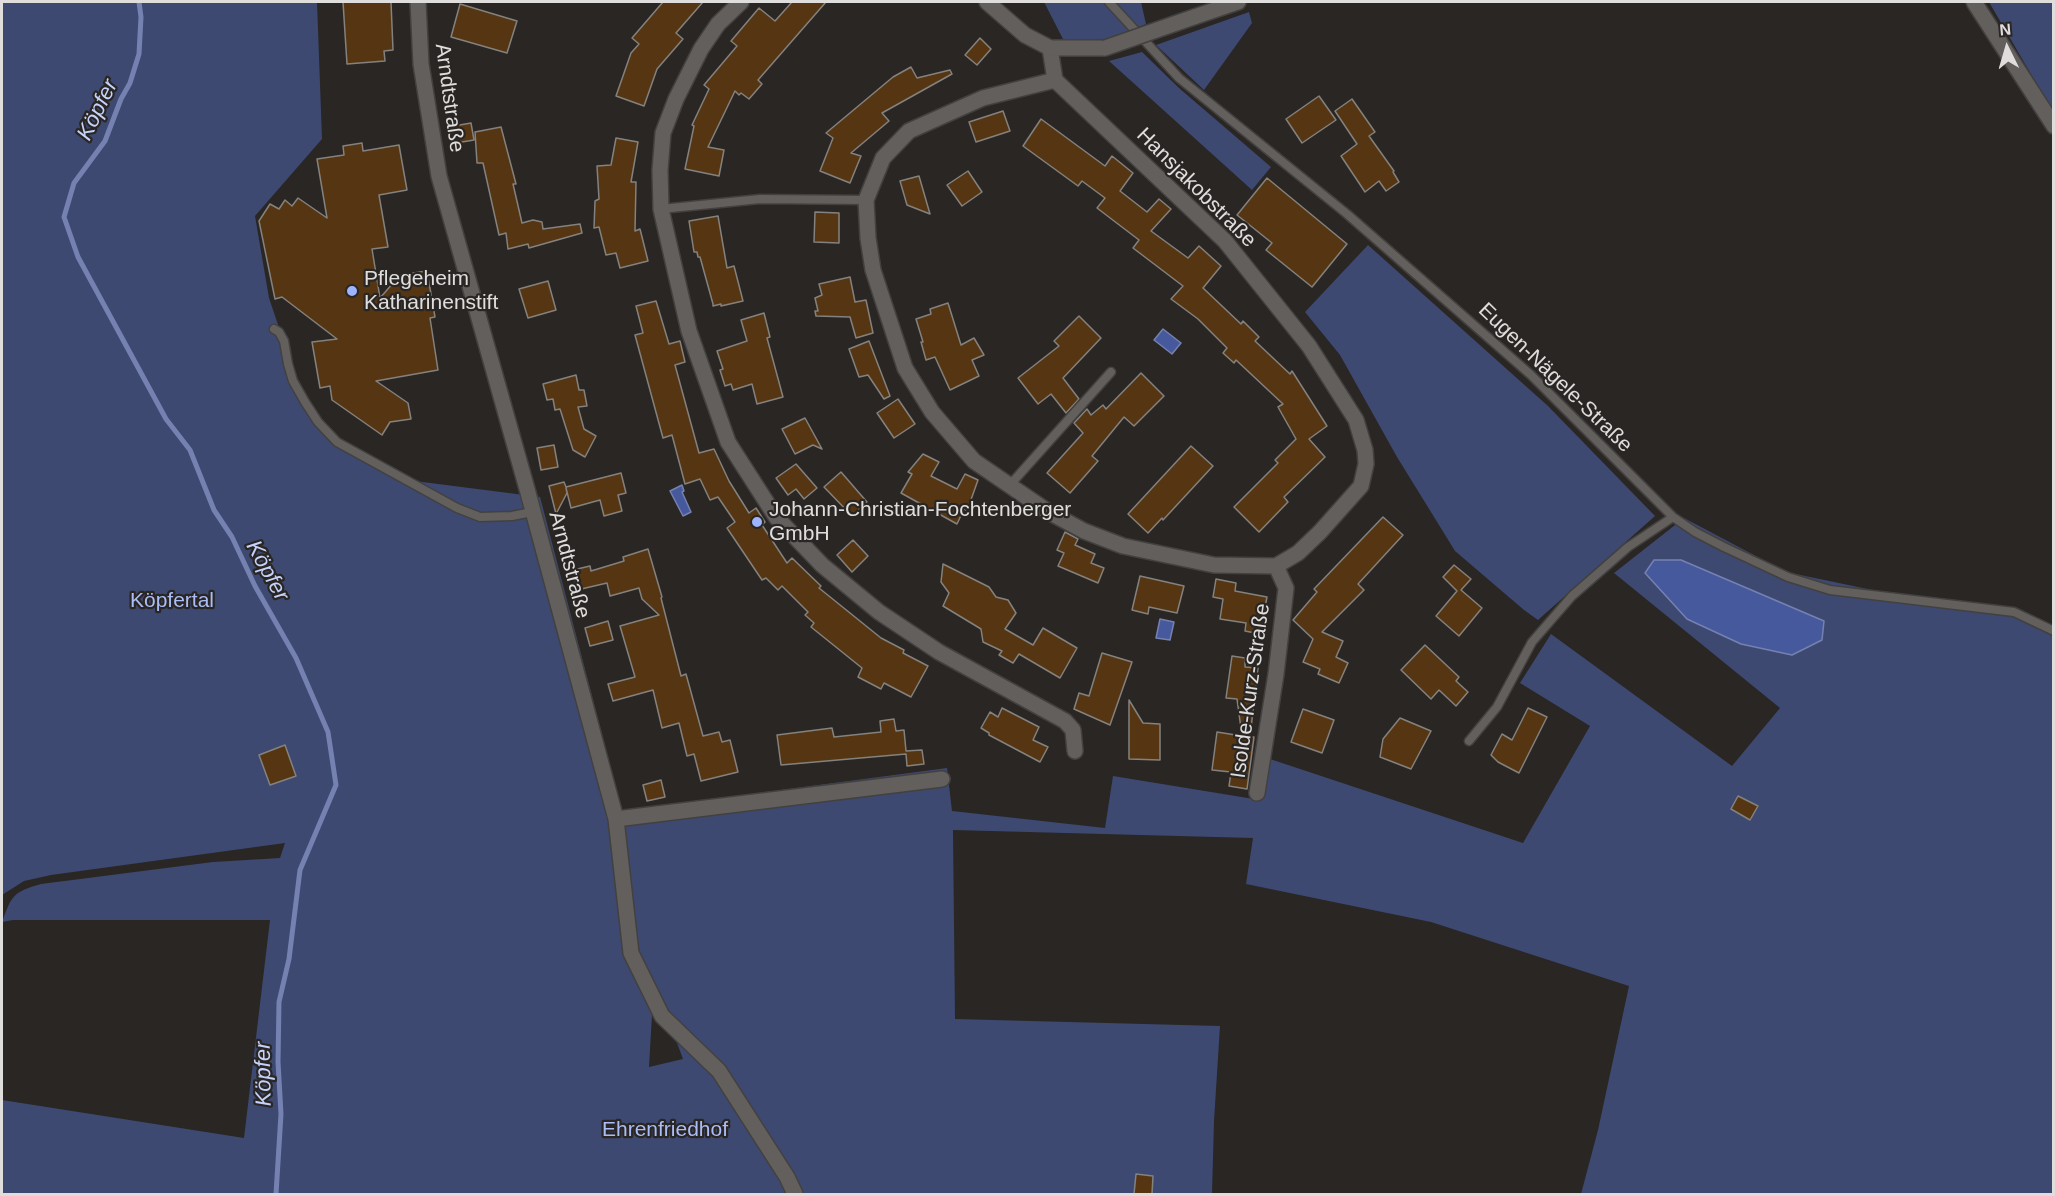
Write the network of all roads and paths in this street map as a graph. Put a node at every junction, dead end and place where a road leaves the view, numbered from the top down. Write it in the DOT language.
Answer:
graph roads {
  1 [pos="418,2"];
  2 [pos="741,2"];
  3 [pos="987,2"];
  4 [pos="1109,2"];
  5 [pos="1238,2"];
  6 [pos="1974,2"];
  7 [pos="1050,48"];
  8 [pos="1055,80"];
  9 [pos="2054,126"];
  10 [pos="866,200"];
  11 [pos="661,209"];
  12 [pos="274,329"];
  13 [pos="1111,372"];
  14 [pos="1009,486"];
  15 [pos="532,512"];
  16 [pos="1673,517"];
  17 [pos="1276,566"];
  18 [pos="2054,630"];
  19 [pos="1469,741"];
  20 [pos="1075,751"];
  21 [pos="942,779"];
  22 [pos="1257,793"];
  23 [pos="616,819"];
  24 [pos="795,1194"];
  1 -- 15 [label="street, Arndtstraße"];
  2 -- 11 [label="street"];
  3 -- 7 [label="street"];
  4 -- 16 [label="lane, Eugen-Nägele-Straße"];
  5 -- 7 [label="street, bridge"];
  6 -- 9 [label="street"];
  7 -- 8 [label="street"];
  8 -- 10 [label="street"];
  8 -- 17 [label="street, Hansjakobstraße"];
  10 -- 11 [label="lane"];
  10 -- 14 [label="street"];
  11 -- 20 [label="street"];
  12 -- 15 [label="lane"];
  13 -- 14 [label="lane"];
  14 -- 17 [label="street"];
  15 -- 23 [label="street, Arndtstraße"];
  16 -- 18 [label="lane, Eugen-Nägele-Straße"];
  16 -- 19 [label="lane"];
  17 -- 22 [label="street, Isolde-Kurz-Straße"];
  21 -- 23 [label="street"];
  23 -- 24 [label="street, Arndtstraße"];
}
